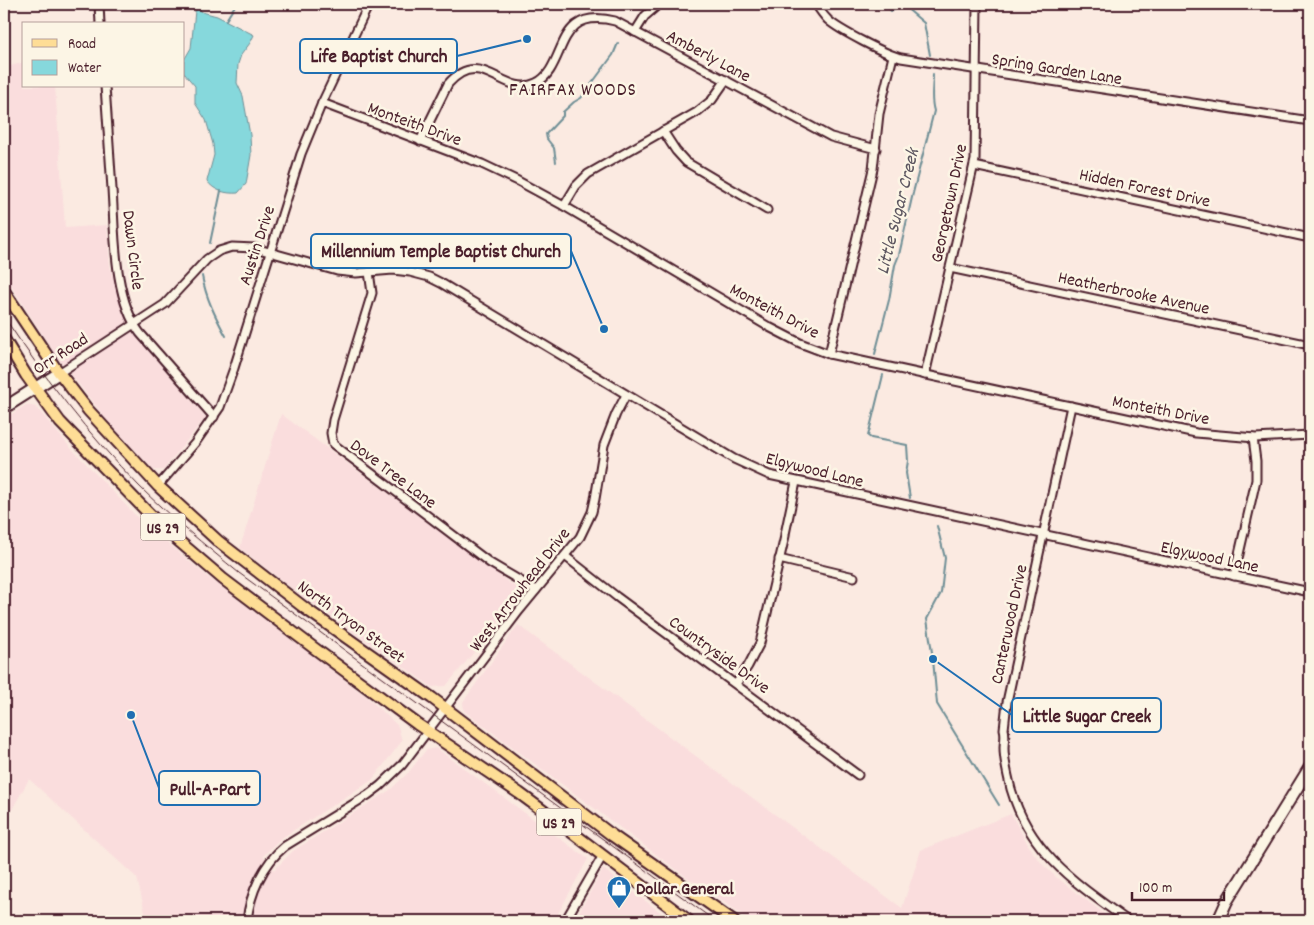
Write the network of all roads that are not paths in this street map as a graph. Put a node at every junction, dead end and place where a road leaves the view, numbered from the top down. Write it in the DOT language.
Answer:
graph roads {
  1 [pos="99,4"];
  2 [pos="369,4"];
  3 [pos="659,4"];
  4 [pos="816,4"];
  5 [pos="977,4"];
  6 [pos="1204,4"];
  7 [pos="1248,4"];
  8 [pos="100,22"];
  9 [pos="635,32"];
  10 [pos="893,56"];
  11 [pos="977,71"];
  12 [pos="726,80"];
  13 [pos="105,88"];
  14 [pos="322,103"];
  15 [pos="1310,121"];
  16 [pos="663,131"];
  17 [pos="420,141"];
  18 [pos="876,149"];
  19 [pos="974,166"];
  20 [pos="564,206"];
  21 [pos="767,210"];
  22 [pos="1310,238"];
  23 [pos="269,251"];
  24 [pos="950,268"];
  25 [pos="369,272"];
  26 [pos="4,291"];
  27 [pos="134,324"];
  28 [pos="4,339"];
  29 [pos="1310,345"];
  30 [pos="829,354"];
  31 [pos="59,373"];
  32 [pos="925,375"];
  33 [pos="36,387"];
  34 [pos="626,395"];
  35 [pos="1071,406"];
  36 [pos="4,408"];
  37 [pos="214,417"];
  38 [pos="1310,435"];
  39 [pos="1253,438"];
  40 [pos="796,482"];
  41 [pos="158,486"];
  42 [pos="1043,535"];
  43 [pos="565,556"];
  44 [pos="780,559"];
  45 [pos="1234,576"];
  46 [pos="854,577"];
  47 [pos="536,590"];
  48 [pos="1310,592"];
  49 [pos="736,684"];
  50 [pos="446,708"];
  51 [pos="428,732"];
  52 [pos="1310,767"];
  53 [pos="858,775"];
  54 [pos="602,857"];
  55 [pos="1227,901"];
  56 [pos="247,921"];
  57 [pos="565,921"];
  58 [pos="688,921"];
  59 [pos="734,921"];
  60 [pos="1128,921"];
  61 [pos="1211,921"];
  62 [pos="1218,921"];
  1 -- 8 [label="street"];
  2 -- 14 [label="street, Austin Drive"];
  3 -- 9 [label="street"];
  4 -- 10 [label="street, Spring Garden Lane"];
  5 -- 11 [label="street, Georgetown Drive"];
  6 -- 7 [label="street"];
  9 -- 12 [label="street, Amberly Lane"];
  9 -- 17 [label="street, Amberly Lane"];
  10 -- 11 [label="street, Spring Garden Lane"];
  10 -- 18 [label="street"];
  11 -- 15 [label="street, Spring Garden Lane"];
  11 -- 19 [label="street, Georgetown Drive"];
  12 -- 16 [label="street"];
  12 -- 18 [label="street, Amberly Lane"];
  13 -- 27 [label="street, Dawn Circle"];
  14 -- 17 [label="street, Monteith Drive"];
  14 -- 23 [label="street, Austin Drive"];
  16 -- 20 [label="street"];
  16 -- 21 [label="street"];
  17 -- 20 [label="street, Monteith Drive"];
  18 -- 30 [label="street"];
  19 -- 22 [label="street, Hidden Forest Drive"];
  19 -- 24 [label="street, Georgetown Drive"];
  20 -- 30 [label="street, Monteith Drive"];
  23 -- 25 [label="street, Elgywood Lane"];
  23 -- 27 [label="street, Orr Road"];
  23 -- 37 [label="street, Austin Drive"];
  24 -- 29 [label="street, Heatherbrooke Avenue"];
  24 -- 32 [label="street, Georgetown Drive"];
  25 -- 34 [label="street, Elgywood Lane"];
  25 -- 47 [label="street, Dove Tree Lane"];
  26 -- 31 [label="main road, North Tryon Street / US 29"];
  27 -- 31 [label="street, Orr Road"];
  27 -- 37 [label="street, Dawn Circle"];
  28 -- 33 [label="main road, US 29"];
  30 -- 32 [label="street, Monteith Drive"];
  31 -- 33 [label="street, Orr Road"];
  31 -- 41 [label="main road, North Tryon Street / US 29"];
  32 -- 35 [label="street, Monteith Drive"];
  33 -- 36 [label="street, Orr Road"];
  33 -- 51 [label="main road, US 29"];
  34 -- 40 [label="street, Elgywood Lane"];
  34 -- 43 [label="street, West Arrowhead Drive"];
  35 -- 39 [label="street, Monteith Drive"];
  35 -- 42 [label="street, Canterwood Drive"];
  37 -- 41 [label="street, Austin Drive"];
  38 -- 39 [label="street, Monteith Drive"];
  39 -- 45 [label="street"];
  40 -- 42 [label="street, Elgywood Lane"];
  40 -- 44 [label="street"];
  41 -- 50 [label="main road, North Tryon Street / US 29"];
  42 -- 45 [label="street, Elgywood Lane"];
  42 -- 60 [label="street, Canterwood Drive"];
  43 -- 47 [label="street, West Arrowhead Drive"];
  43 -- 49 [label="street, Countryside Drive"];
  44 -- 46 [label="street"];
  44 -- 49 [label="street"];
  45 -- 48 [label="street, Elgywood Lane"];
  47 -- 50 [label="street, West Arrowhead Drive"];
  49 -- 53 [label="street, Countryside Drive"];
  50 -- 51 [label="street, West Arrowhead Drive"];
  50 -- 59 [label="main road, North Tryon Street / US 29"];
  51 -- 54 [label="main road, US 29"];
  51 -- 56 [label="street, West Arrowhead Drive"];
  52 -- 55 [label="street"];
  54 -- 57 [label="street"];
  54 -- 58 [label="main road, US 29"];
  55 -- 61 [label="street"];
  55 -- 62 [label="street"];
}
